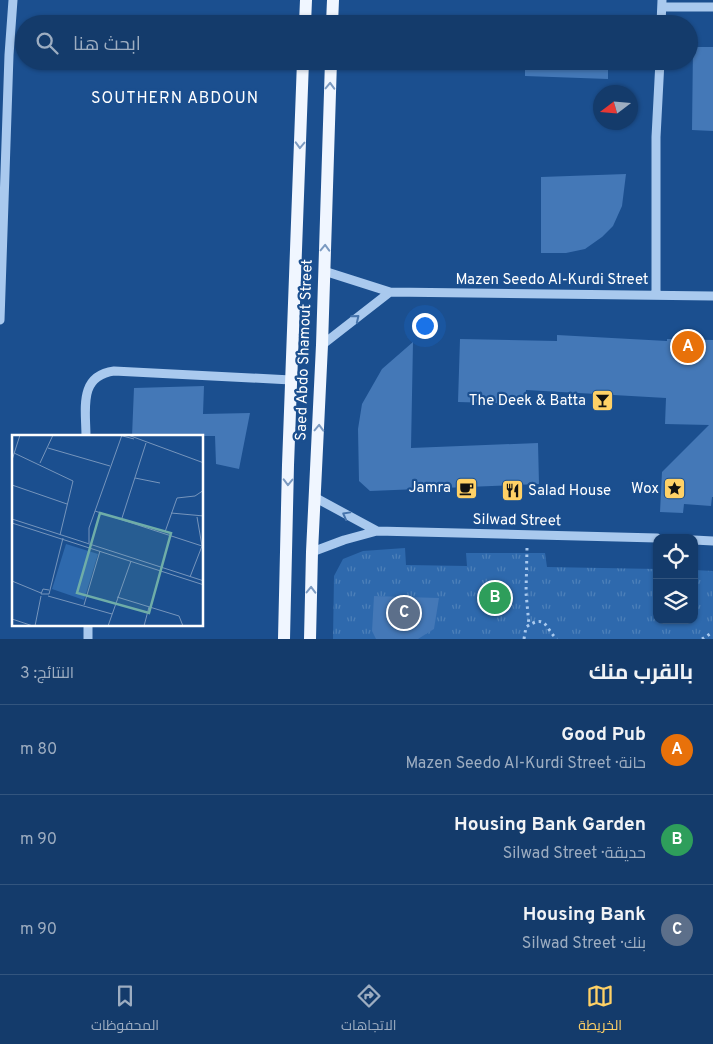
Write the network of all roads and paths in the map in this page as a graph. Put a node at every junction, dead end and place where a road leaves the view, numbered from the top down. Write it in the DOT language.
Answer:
graph roads {
  1 [pos="13,0"];
  2 [pos="306,0"];
  3 [pos="333,0"];
  4 [pos="662,3"];
  5 [pos="713,7"];
  6 [pos="305,15"];
  7 [pos="332,15"];
  8 [pos="4,55"];
  9 [pos="303,70"];
  10 [pos="331,70"];
  11 [pos="660,70"];
  12 [pos="324,271"];
  13 [pos="390,292"];
  14 [pos="656,294"];
  15 [pos="713,296"];
  16 [pos="0,320"];
  17 [pos="322,346"];
  18 [pos="291,380"];
  19 [pos="86,435"];
  20 [pos="316,498"];
  21 [pos="377,531"];
  22 [pos="528,535"];
  23 [pos="653,538"];
  24 [pos="698,540"];
  25 [pos="713,541"];
  26 [pos="312,552"];
  27 [pos="529,625"];
  28 [pos="88,626"];
  29 [pos="713,632"];
  30 [pos="88,639"];
  31 [pos="284,639"];
  32 [pos="310,639"];
  33 [pos="524,639"];
  34 [pos="557,639"];
  35 [pos="702,639"];
  1 -- 8 [label="street"];
  2 -- 6 [label="main road"];
  3 -- 7 [label="main road"];
  4 -- 5 [label="street"];
  8 -- 16 [label="street"];
  9 -- 18 [label="main road, Saed Abdo Shamout Street, one-way"];
  12 -- 10 [label="main road, Saed Abdo Shamout Street, one-way"];
  11 -- 14 [label="street"];
  12 -- 13 [label="street, Mazen Seedo Al-Kurdi Street"];
  12 -- 17 [label="main road, Saed Abdo Shamout Street"];
  13 -- 14 [label="street, Mazen Seedo Al-Kurdi Street"];
  17 -- 13 [label="street, one-way"];
  14 -- 15 [label="street, Mazen Seedo Al-Kurdi Street"];
  20 -- 17 [label="main road, Saed Abdo Shamout Street, one-way"];
  18 -- 19 [label="street"];
  18 -- 31 [label="main road, Saed Abdo Shamout Street, one-way"];
  21 -- 20 [label="street, Silwad Street, one-way"];
  20 -- 26 [label="main road, Saed Abdo Shamout Street"];
  21 -- 22 [label="street, Silwad Street"];
  21 -- 26 [label="street, Silwad Street"];
  22 -- 23 [label="street, Silwad Street"];
  22 -- 27 [label="path"];
  24 -- 25 [label="street"];
  32 -- 26 [label="main road, Saed Abdo Shamout Street, one-way"];
  27 -- 33 [label="path"];
  27 -- 34 [label="path"];
  28 -- 30 [label="street"];
  29 -- 35 [label="path"];
}
